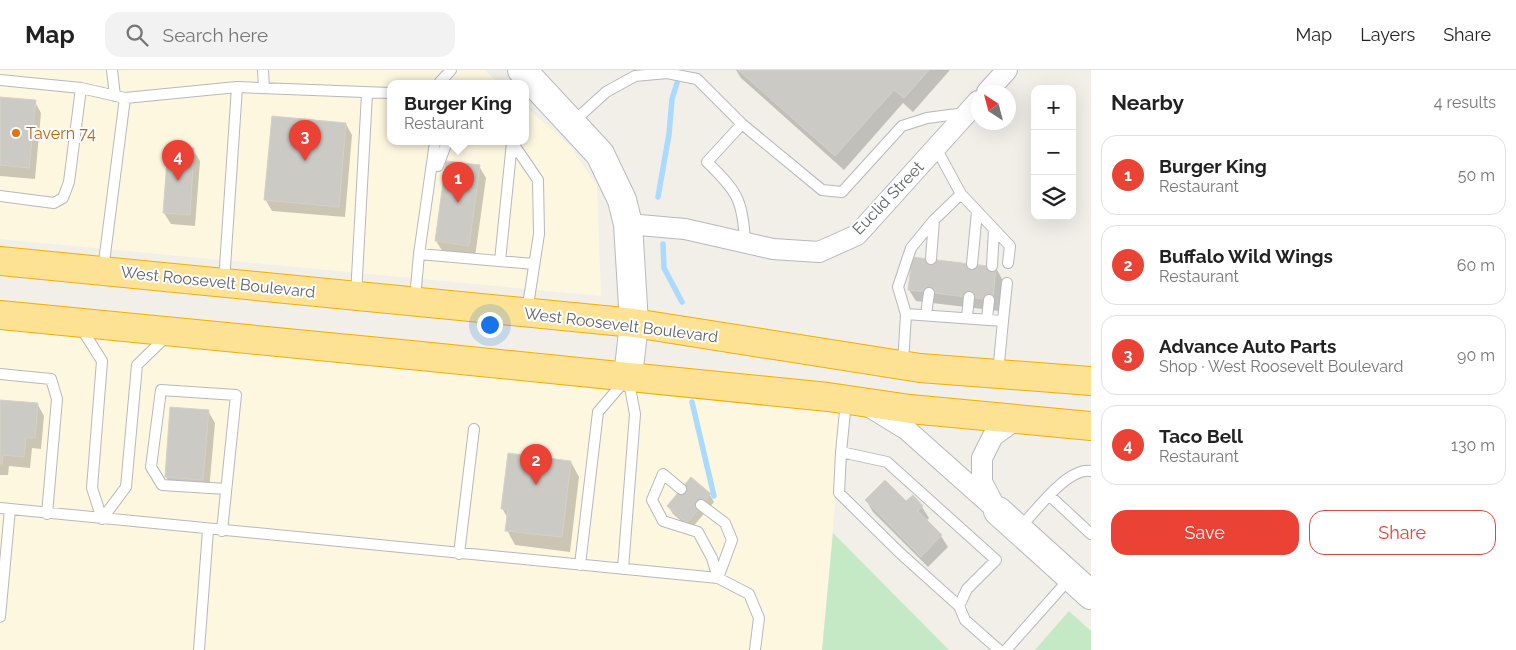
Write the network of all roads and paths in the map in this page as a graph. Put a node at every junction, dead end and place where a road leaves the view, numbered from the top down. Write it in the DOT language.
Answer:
graph roads {
  1 [pos="112,70"];
  2 [pos="262,70"];
  3 [pos="451,70"];
  4 [pos="522,70"];
  5 [pos="1007,70"];
  6 [pos="0,80"];
  7 [pos="442,80"];
  8 [pos="993,85"];
  9 [pos="237,87"];
  10 [pos="81,88"];
  11 [pos="264,88"];
  12 [pos="387,93"];
  13 [pos="366,94"];
  14 [pos="120,97"];
  15 [pos="971,108"];
  16 [pos="971,110"];
  17 [pos="571,123"];
  18 [pos="742,124"];
  19 [pos="435,145"];
  20 [pos="446,145"];
  21 [pos="512,145"];
  22 [pos="514,145"];
  23 [pos="936,148"];
  24 [pos="961,194"];
  25 [pos="0,196"];
  26 [pos="977,212"];
  27 [pos="425,217"];
  28 [pos="934,220"];
  29 [pos="628,224"];
  30 [pos="994,229"];
  31 [pos="745,242"];
  32 [pos="419,254"];
  33 [pos="931,259"];
  34 [pos="0,261"];
  35 [pos="500,261"];
  36 [pos="1008,263"];
  37 [pos="534,264"];
  38 [pos="972,264"];
  39 [pos="992,266"];
  40 [pos="103,271"];
  41 [pos="224,283"];
  42 [pos="1007,283"];
  43 [pos="929,293"];
  44 [pos="356,296"];
  45 [pos="969,297"];
  46 [pos="989,300"];
  47 [pos="415,302"];
  48 [pos="527,313"];
  49 [pos="906,314"];
  50 [pos="926,314"];
  51 [pos="0,315"];
  52 [pos="967,317"];
  53 [pos="987,319"];
  54 [pos="1003,320"];
  55 [pos="79,322"];
  56 [pos="634,323"];
  57 [pos="171,332"];
  58 [pos="903,365"];
  59 [pos="0,374"];
  60 [pos="998,374"];
  61 [pos="628,377"];
  62 [pos="1091,381"];
  63 [pos="854,401"];
  64 [pos="1017,419"];
  65 [pos="1091,426"];
  66 [pos="474,429"];
  67 [pos="841,452"];
  68 [pos="1091,471"];
  69 [pos="226,489"];
  70 [pos="682,489"];
  71 [pos="1050,496"];
  72 [pos="702,505"];
  73 [pos="5,509"];
  74 [pos="998,511"];
  75 [pos="47,514"];
  76 [pos="102,520"];
  77 [pos="208,530"];
  78 [pos="1019,530"];
  79 [pos="222,531"];
  80 [pos="1091,534"];
  81 [pos="459,554"];
  82 [pos="580,565"];
  83 [pos="623,569"];
  84 [pos="1071,576"];
  85 [pos="718,578"];
  86 [pos="1091,595"];
  87 [pos="959,606"];
  88 [pos="0,617"];
  89 [pos="199,650"];
  90 [pos="755,650"];
  91 [pos="999,650"];
  92 [pos="1006,650"];
  1 -- 14 [label="lane"];
  2 -- 11 [label="lane"];
  3 -- 7 [label="lane"];
  4 -- 17 [label="main road"];
  5 -- 8 [label="street"];
  6 -- 10 [label="lane"];
  9 -- 11 [label="lane"];
  9 -- 14 [label="lane"];
  9 -- 41 [label="lane"];
  10 -- 14 [label="lane"];
  10 -- 25 [label="lane"];
  11 -- 13 [label="lane"];
  12 -- 13 [label="lane"];
  13 -- 44 [label="lane"];
  14 -- 40 [label="lane"];
  15 -- 18 [label="lane"];
  16 -- 23 [label="street, Euclid Street"];
  17 -- 18 [label="lane"];
  17 -- 29 [label="main road"];
  18 -- 31 [label="lane"];
  19 -- 27 [label="lane"];
  20 -- 27 [label="lane"];
  21 -- 35 [label="lane"];
  22 -- 37 [label="lane"];
  23 -- 24 [label="lane"];
  23 -- 31 [label="street, Euclid Street"];
  24 -- 26 [label="lane"];
  24 -- 28 [label="lane"];
  26 -- 30 [label="lane"];
  26 -- 38 [label="lane"];
  27 -- 32 [label="lane"];
  28 -- 33 [label="lane"];
  28 -- 49 [label="lane"];
  29 -- 31 [label="street, Euclid Street"];
  29 -- 56 [label="main road"];
  30 -- 36 [label="lane"];
  30 -- 39 [label="lane"];
  32 -- 35 [label="lane"];
  32 -- 47 [label="lane"];
  34 -- 40 [label="highway, West Roosevelt Boulevard"];
  35 -- 37 [label="lane"];
  37 -- 48 [label="lane"];
  40 -- 41 [label="highway, West Roosevelt Boulevard"];
  41 -- 44 [label="highway, West Roosevelt Boulevard"];
  42 -- 54 [label="lane"];
  43 -- 50 [label="lane"];
  44 -- 47 [label="highway, West Roosevelt Boulevard"];
  45 -- 52 [label="lane"];
  46 -- 53 [label="lane"];
  47 -- 48 [label="highway, West Roosevelt Boulevard"];
  48 -- 56 [label="highway, West Roosevelt Boulevard"];
  49 -- 50 [label="lane"];
  49 -- 58 [label="lane"];
  50 -- 52 [label="lane"];
  51 -- 55 [label="highway"];
  52 -- 53 [label="lane"];
  53 -- 54 [label="lane"];
  54 -- 60 [label="lane"];
  55 -- 57 [label="highway"];
  55 -- 76 [label="lane"];
  56 -- 58 [label="highway, West Roosevelt Boulevard"];
  56 -- 61 [label="main road"];
  57 -- 61 [label="highway"];
  57 -- 76 [label="lane"];
  58 -- 60 [label="highway, West Roosevelt Boulevard"];
  59 -- 75 [label="lane"];
  60 -- 62 [label="highway, West Roosevelt Boulevard"];
  61 -- 63 [label="highway"];
  61 -- 82 [label="lane"];
  61 -- 83 [label="lane"];
  63 -- 64 [label="highway"];
  63 -- 67 [label="lane"];
  63 -- 74 [label="street"];
  64 -- 65 [label="highway"];
  64 -- 74 [label="street"];
  66 -- 81 [label="lane"];
  67 -- 87 [label="lane"];
  67 -- 87 [label="lane"];
  68 -- 71 [label="lane"];
  69 -- 69 [label="lane"];
  69 -- 79 [label="lane"];
  70 -- 85 [label="lane"];
  71 -- 78 [label="lane"];
  71 -- 80 [label="lane"];
  72 -- 85 [label="lane"];
  73 -- 75 [label="lane"];
  73 -- 88 [label="lane"];
  74 -- 78 [label="main road"];
  75 -- 76 [label="lane"];
  76 -- 77 [label="lane"];
  77 -- 79 [label="lane"];
  77 -- 89 [label="lane"];
  78 -- 84 [label="main road"];
  79 -- 81 [label="lane"];
  81 -- 82 [label="lane"];
  82 -- 83 [label="lane"];
  83 -- 85 [label="lane"];
  84 -- 86 [label="main road"];
  84 -- 92 [label="lane"];
  85 -- 90 [label="lane"];
  87 -- 91 [label="lane"];
}
